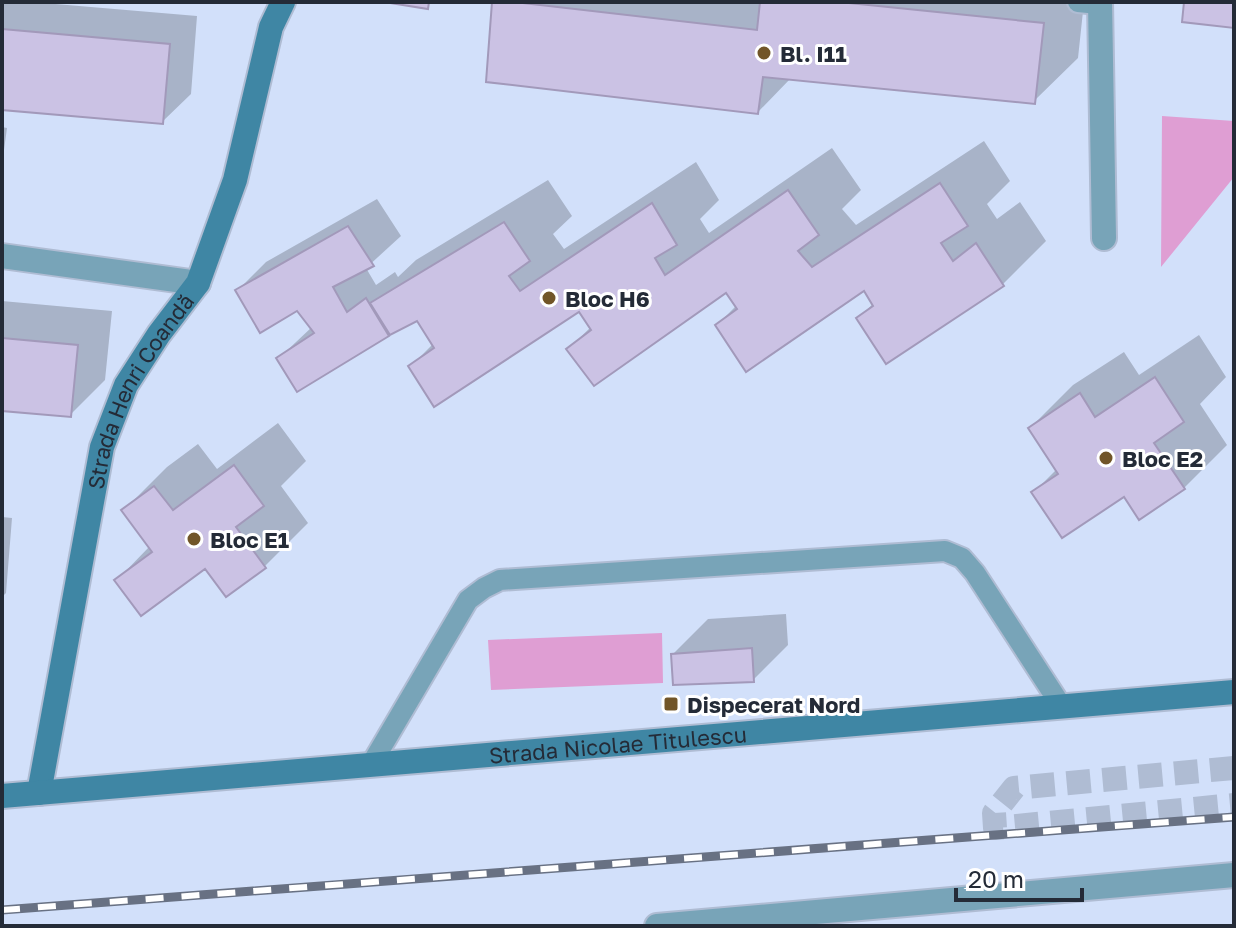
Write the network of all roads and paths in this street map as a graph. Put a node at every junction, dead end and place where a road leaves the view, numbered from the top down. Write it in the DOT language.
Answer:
graph roads {
  1 [pos="283,2"];
  2 [pos="1092,3"];
  3 [pos="1104,238"];
  4 [pos="2,256"];
  5 [pos="198,283"];
  6 [pos="1234,692"];
  7 [pos="1062,707"];
  8 [pos="372,763"];
  9 [pos="39,793"];
  10 [pos="2,796"];
  11 [pos="1234,875"];
  12 [pos="657,926"];
  1 -- 5 [label="main road, Strada Henri Coandă"];
  2 -- 3 [label="street"];
  4 -- 5 [label="street"];
  5 -- 9 [label="main road, Strada Henri Coandă"];
  6 -- 7 [label="main road, Strada Nicolae Titulescu"];
  7 -- 8 [label="main road, Strada Nicolae Titulescu"];
  7 -- 8 [label="lane"];
  8 -- 9 [label="main road, Strada Nicolae Titulescu"];
  9 -- 10 [label="main road, Strada Nicolae Titulescu"];
  11 -- 12 [label="street"];
}
